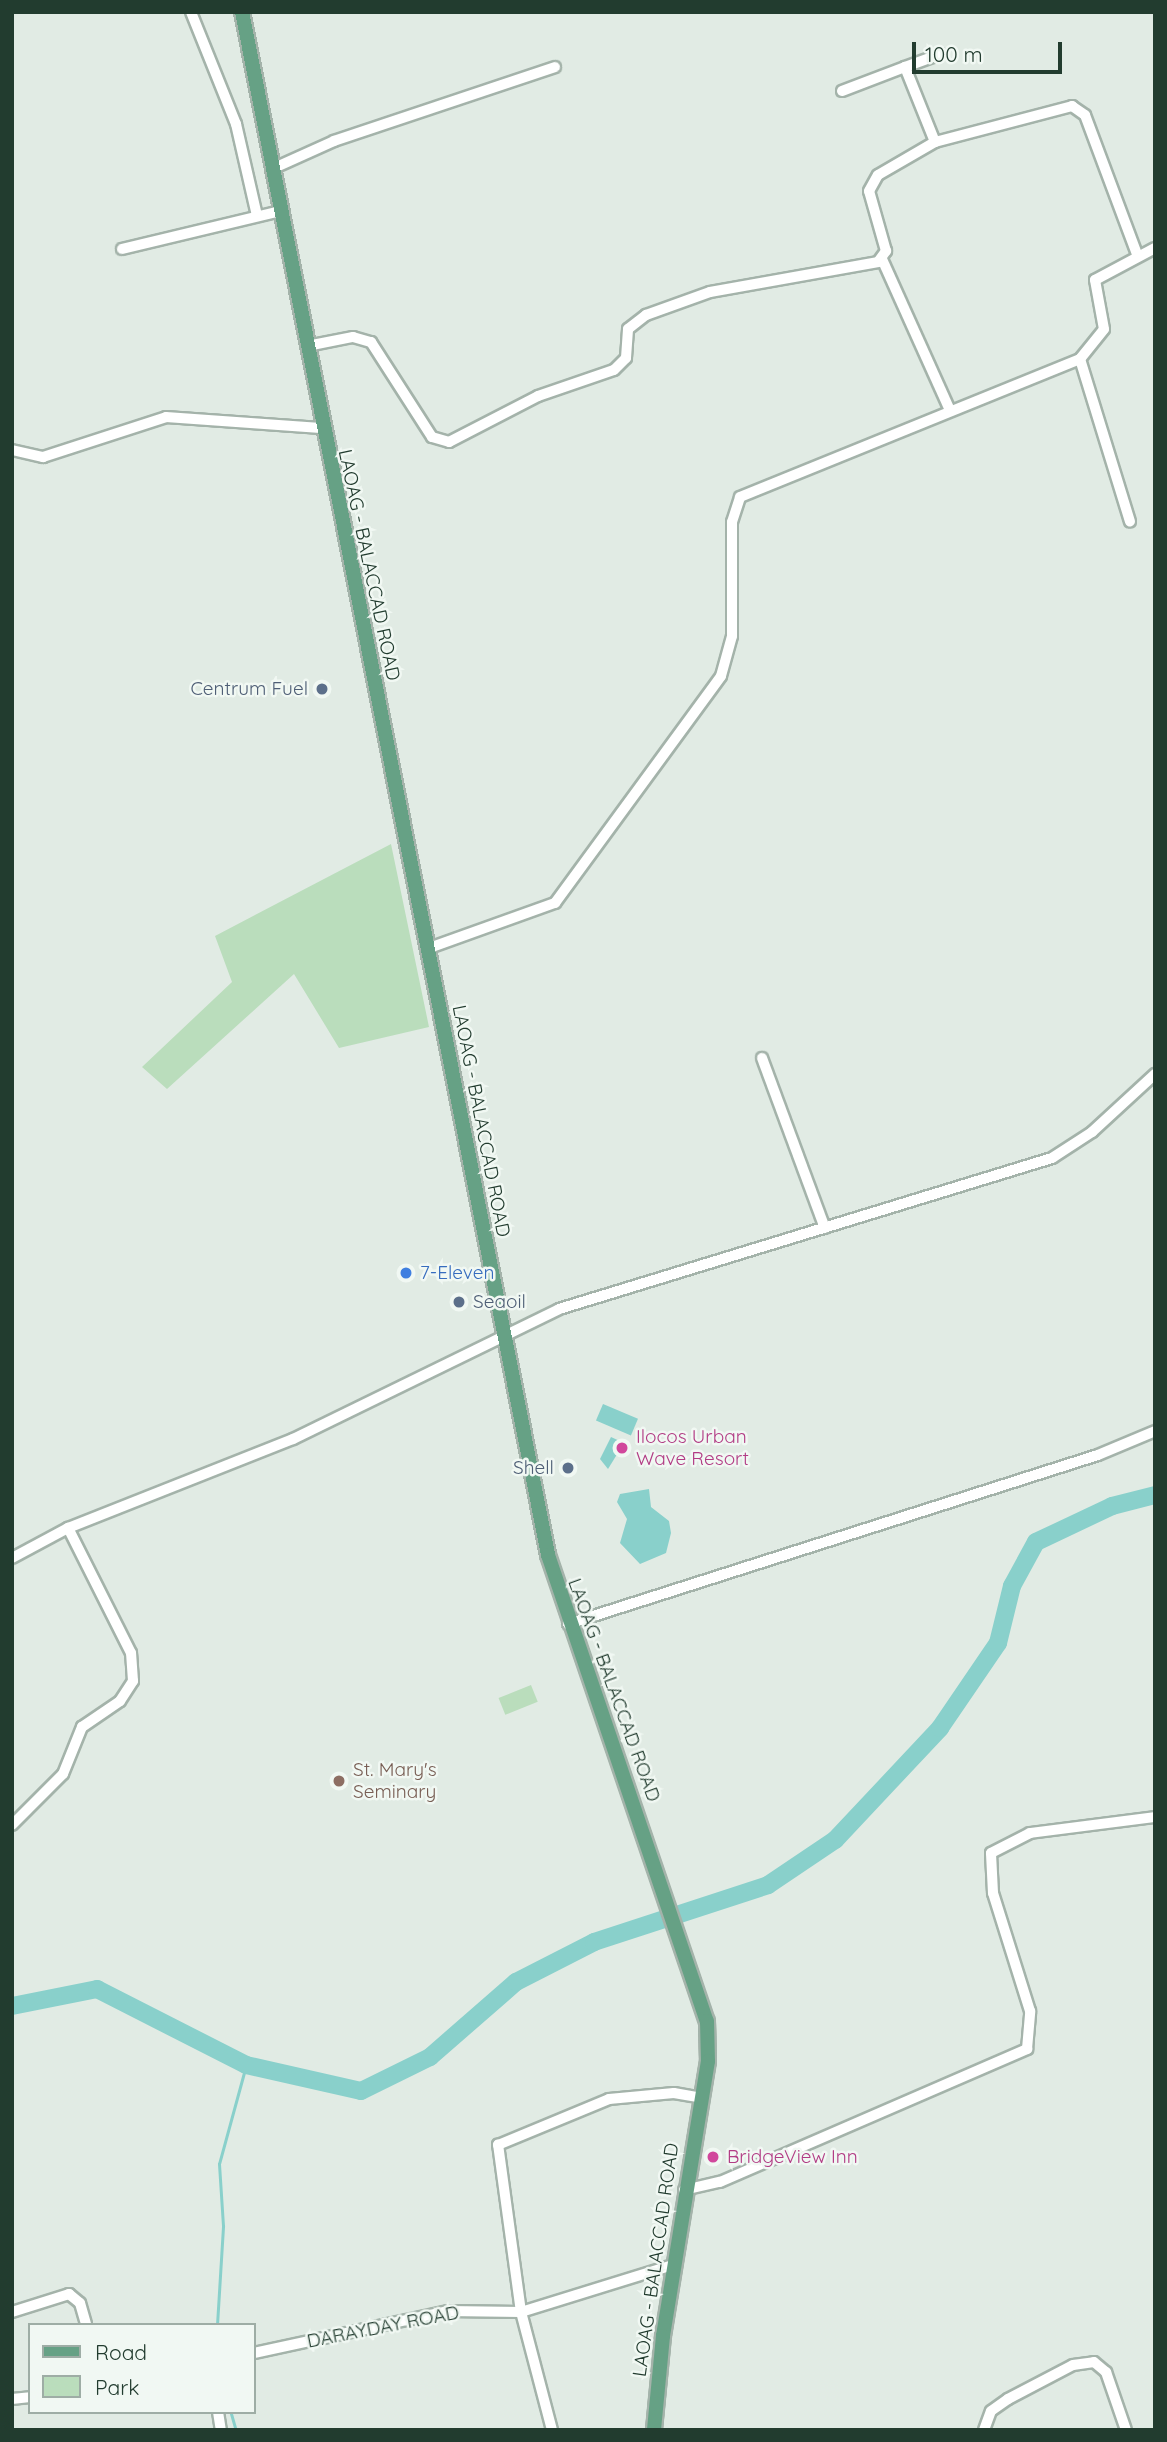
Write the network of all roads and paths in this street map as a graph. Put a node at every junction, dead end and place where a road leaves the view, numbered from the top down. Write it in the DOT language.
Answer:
graph roads {
  1 [pos="191,12"];
  2 [pos="242,12"];
  3 [pos="941,54"];
  4 [pos="555,67"];
  5 [pos="905,67"];
  6 [pos="842,91"];
  7 [pos="935,142"];
  8 [pos="272,169"];
  9 [pos="281,211"];
  10 [pos="257,216"];
  11 [pos="1155,248"];
  12 [pos="122,249"];
  13 [pos="1137,254"];
  14 [pos="882,259"];
  15 [pos="307,346"];
  16 [pos="1080,359"];
  17 [pos="950,410"];
  18 [pos="321,428"];
  19 [pos="12,450"];
  20 [pos="1130,522"];
  21 [pos="429,948"];
  22 [pos="761,1058"];
  23 [pos="1155,1074"];
  24 [pos="825,1228"];
  25 [pos="502,1333"];
  26 [pos="1155,1431"];
  27 [pos="68,1528"];
  28 [pos="14,1555"];
  29 [pos="568,1624"];
  30 [pos="1155,1817"];
  31 [pos="12,1825"];
  32 [pos="701,2098"];
  33 [pos="684,2190"];
  34 [pos="673,2265"];
  35 [pos="12,2312"];
  36 [pos="521,2312"];
  37 [pos="86,2323"];
  38 [pos="256,2353"];
  39 [pos="552,2430"];
  40 [pos="654,2430"];
  41 [pos="984,2430"];
  42 [pos="1126,2430"];
  1 -- 10 [label="street"];
  2 -- 8 [label="main road, LAOAG - BALACCAD ROAD"];
  3 -- 5 [label="street"];
  4 -- 8 [label="street"];
  5 -- 6 [label="street"];
  5 -- 7 [label="street"];
  7 -- 13 [label="street"];
  7 -- 14 [label="street"];
  8 -- 9 [label="main road, LAOAG - BALACCAD ROAD"];
  9 -- 10 [label="street"];
  9 -- 15 [label="main road, LAOAG - BALACCAD ROAD"];
  10 -- 12 [label="street"];
  11 -- 13 [label="street"];
  13 -- 16 [label="street"];
  14 -- 15 [label="street"];
  14 -- 17 [label="street"];
  15 -- 18 [label="main road, LAOAG - BALACCAD ROAD"];
  16 -- 17 [label="street"];
  16 -- 20 [label="street"];
  17 -- 21 [label="street"];
  18 -- 19 [label="street"];
  18 -- 21 [label="main road, LAOAG - BALACCAD ROAD"];
  21 -- 25 [label="main road, LAOAG - BALACCAD ROAD"];
  22 -- 24 [label="street"];
  23 -- 24 [label="street"];
  24 -- 25 [label="street"];
  25 -- 27 [label="street"];
  25 -- 29 [label="main road, LAOAG - BALACCAD ROAD"];
  26 -- 29 [label="street"];
  27 -- 28 [label="street"];
  27 -- 31 [label="street"];
  29 -- 32 [label="main road, LAOAG - BALACCAD ROAD"];
  30 -- 33 [label="street"];
  32 -- 33 [label="main road, LAOAG - BALACCAD ROAD"];
  32 -- 36 [label="street"];
  33 -- 34 [label="main road, LAOAG - BALACCAD ROAD"];
  34 -- 36 [label="street, DARAYDAY ROAD"];
  34 -- 40 [label="main road, LAOAG - BALACCAD ROAD"];
  35 -- 37 [label="street"];
  36 -- 38 [label="street, DARAYDAY ROAD"];
  36 -- 39 [label="street"];
  41 -- 42 [label="street"];
}
